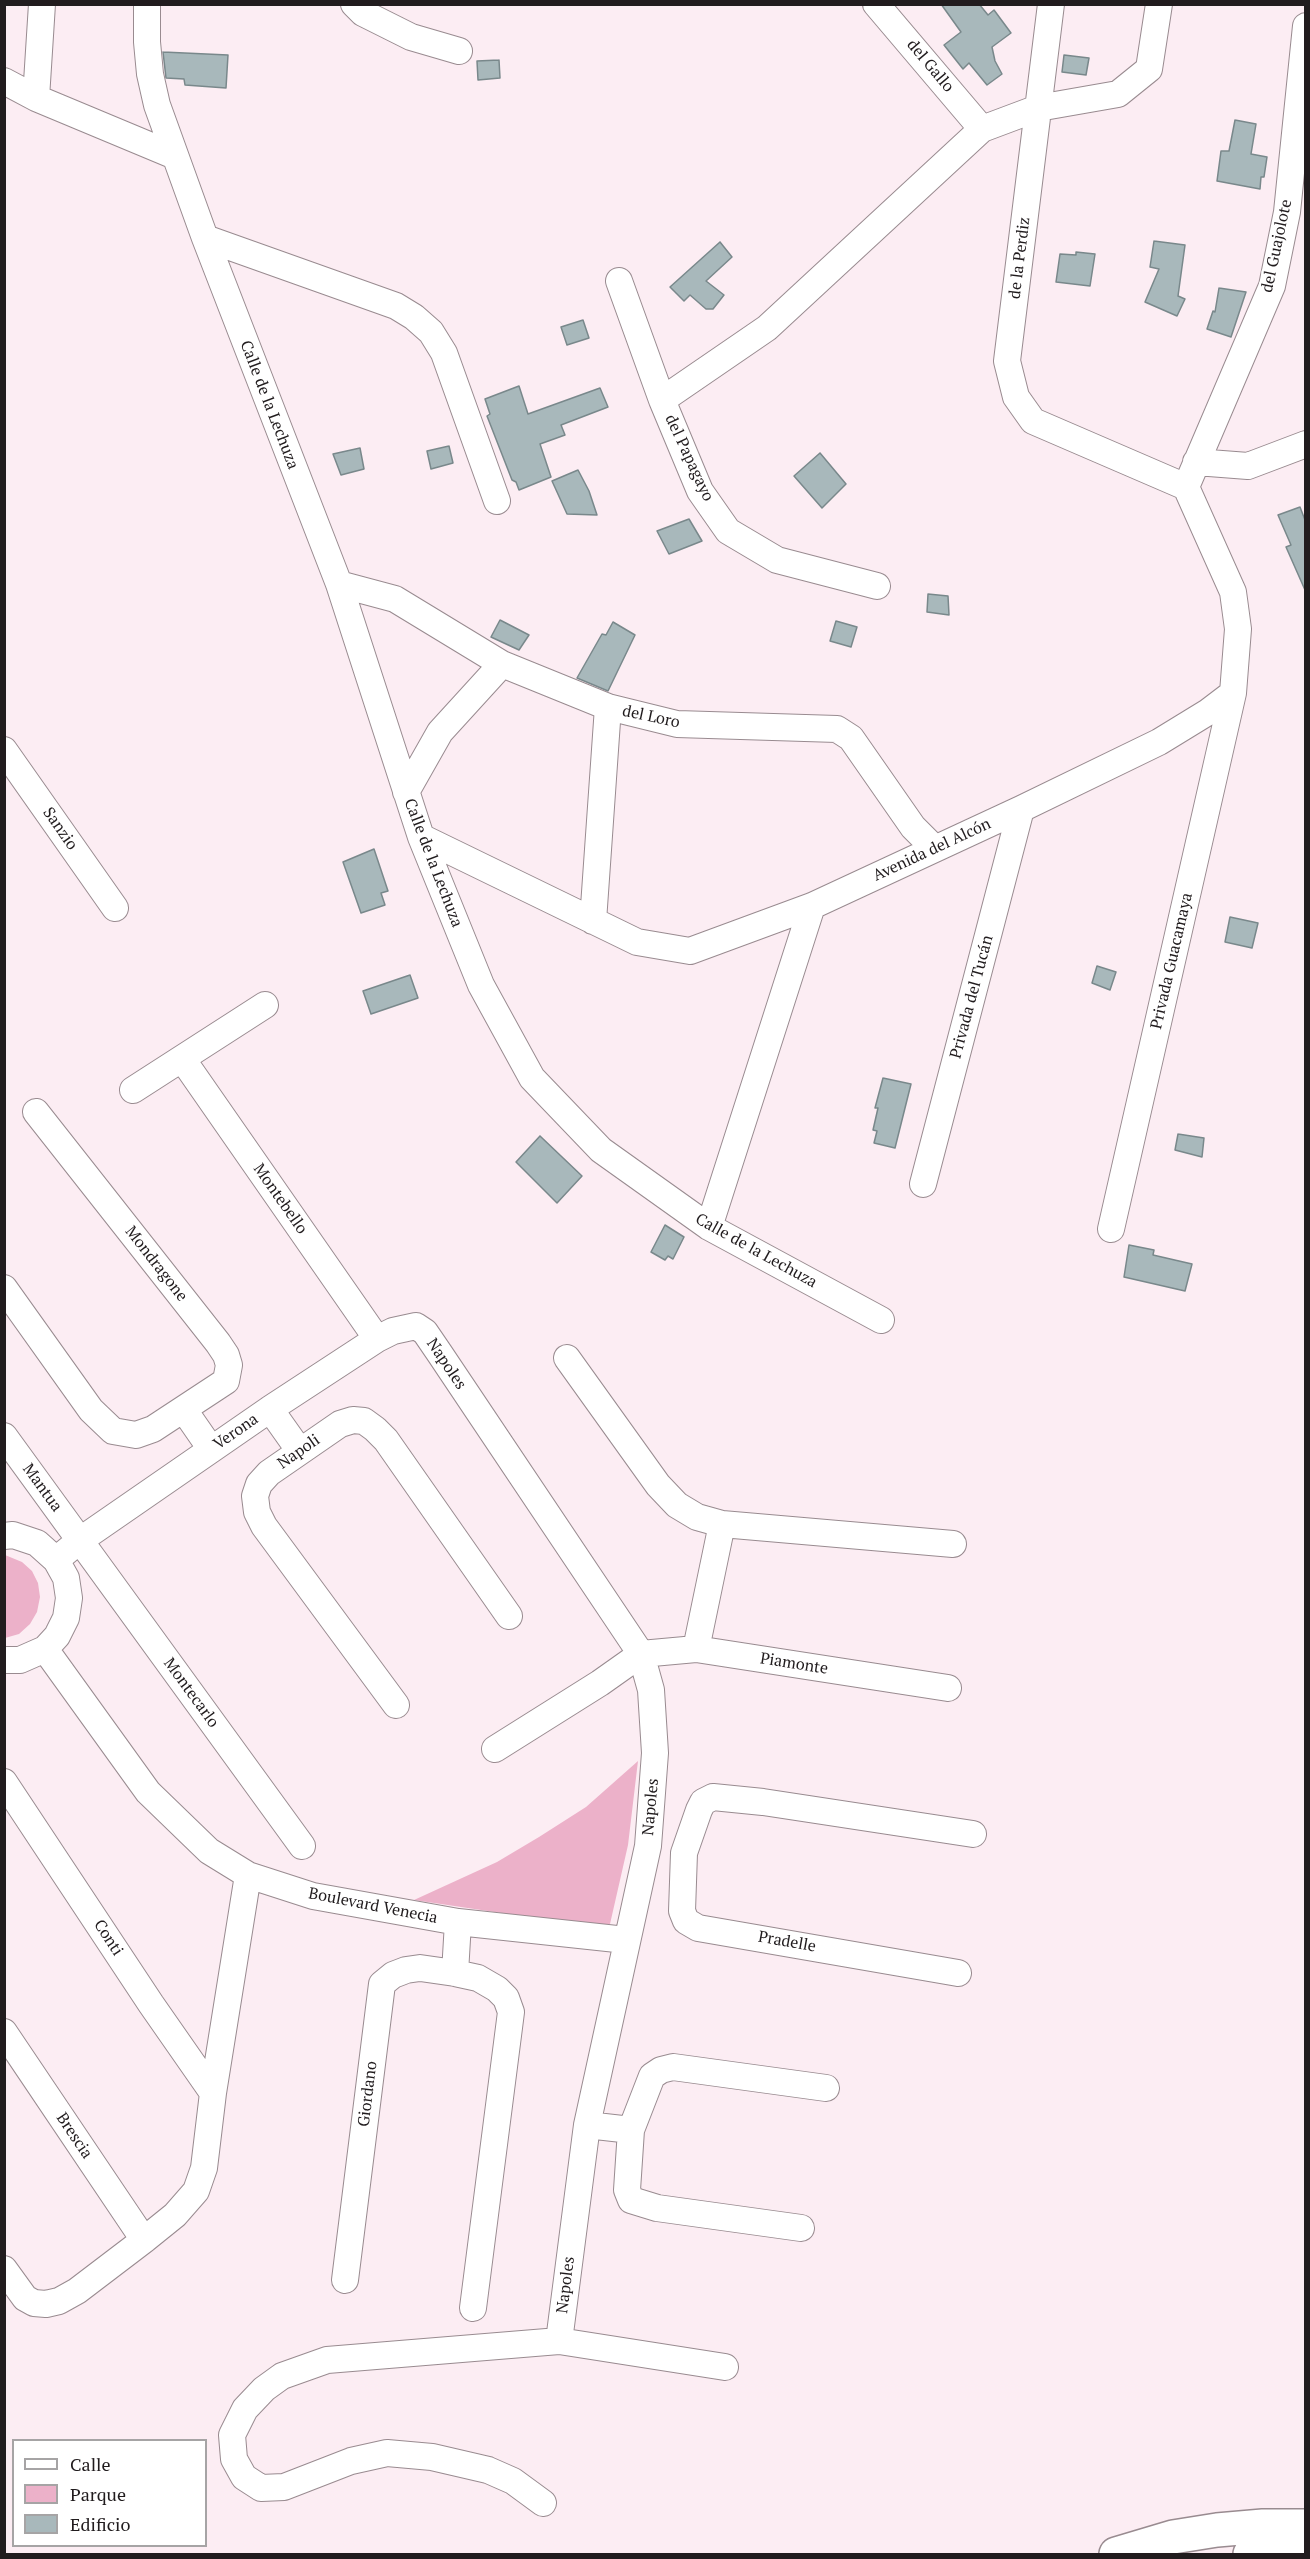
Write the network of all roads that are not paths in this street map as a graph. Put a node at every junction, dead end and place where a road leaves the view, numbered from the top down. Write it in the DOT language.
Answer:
graph roads {
  1 [pos="42,4"];
  2 [pos="147,4"];
  3 [pos="354,4"];
  4 [pos="876,4"];
  5 [pos="1051,4"];
  6 [pos="1159,4"];
  7 [pos="1305,26"];
  8 [pos="459,51"];
  9 [pos="4,81"];
  10 [pos="36,98"];
  11 [pos="1038,108"];
  12 [pos="982,129"];
  13 [pos="176,156"];
  14 [pos="204,238"];
  15 [pos="619,282"];
  16 [pos="662,400"];
  17 [pos="1305,444"];
  18 [pos="1196,462"];
  19 [pos="1186,487"];
  20 [pos="497,501"];
  21 [pos="339,584"];
  22 [pos="878,586"];
  23 [pos="502,664"];
  24 [pos="1233,693"];
  25 [pos="608,707"];
  26 [pos="4,750"];
  27 [pos="406,792"];
  28 [pos="1021,809"];
  29 [pos="421,837"];
  30 [pos="934,848"];
  31 [pos="812,906"];
  32 [pos="115,908"];
  33 [pos="593,921"];
  34 [pos="265,1005"];
  35 [pos="183,1060"];
  36 [pos="133,1090"];
  37 [pos="36,1112"];
  38 [pos="923,1184"];
  39 [pos="709,1227"];
  40 [pos="1111,1229"];
  41 [pos="4,1288"];
  42 [pos="881,1320"];
  43 [pos="424,1332"];
  44 [pos="377,1339"];
  45 [pos="567,1358"];
  46 [pos="270,1409"];
  47 [pos="184,1410"];
  48 [pos="4,1436"];
  49 [pos="212,1449"];
  50 [pos="299,1450"];
  51 [pos="722,1524"];
  52 [pos="4,1536"];
  53 [pos="79,1541"];
  54 [pos="953,1544"];
  55 [pos="56,1560"];
  56 [pos="509,1616"];
  57 [pos="696,1648"];
  58 [pos="45,1649"];
  59 [pos="641,1654"];
  60 [pos="4,1660"];
  61 [pos="948,1688"];
  62 [pos="396,1705"];
  63 [pos="495,1749"];
  64 [pos="4,1782"];
  65 [pos="973,1834"];
  66 [pos="302,1846"];
  67 [pos="648,1846"];
  68 [pos="684,1853"];
  69 [pos="248,1875"];
  70 [pos="458,1922"];
  71 [pos="626,1940"];
  72 [pos="455,1973"];
  73 [pos="958,1973"];
  74 [pos="4,2032"];
  75 [pos="826,2088"];
  76 [pos="213,2093"];
  77 [pos="587,2125"];
  78 [pos="631,2130"];
  79 [pos="801,2228"];
  80 [pos="144,2240"];
  81 [pos="4,2269"];
  82 [pos="345,2280"];
  83 [pos="473,2308"];
  84 [pos="559,2341"];
  85 [pos="725,2367"];
  86 [pos="543,2503"];
  87 [pos="1305,2526"];
  88 [pos="1305,2553"];
  89 [pos="1116,2554"];
  90 [pos="1250,2554"];
  1 -- 10 [label="street"];
  2 -- 13 [label="street, Calle de la Lechuza"];
  3 -- 8 [label="street"];
  4 -- 12 [label="street, del Gallo"];
  5 -- 11 [label="street"];
  6 -- 11 [label="street"];
  7 -- 18 [label="street, del Guajolote"];
  9 -- 10 [label="street"];
  10 -- 13 [label="street"];
  11 -- 12 [label="street"];
  11 -- 19 [label="street, de la Perdiz"];
  12 -- 16 [label="street"];
  13 -- 14 [label="street, Calle de la Lechuza"];
  14 -- 20 [label="street"];
  14 -- 21 [label="street, Calle de la Lechuza"];
  15 -- 16 [label="street, del Papagayo"];
  16 -- 22 [label="street, del Papagayo"];
  17 -- 18 [label="street"];
  18 -- 19 [label="street, del Guajolote"];
  19 -- 24 [label="street"];
  21 -- 23 [label="street, del Loro"];
  21 -- 27 [label="street, Calle de la Lechuza"];
  23 -- 25 [label="street, del Loro"];
  23 -- 27 [label="street"];
  24 -- 28 [label="street, Avenida del Alcón"];
  24 -- 40 [label="street, Privada Guacamaya"];
  25 -- 30 [label="street, del Loro"];
  25 -- 33 [label="street"];
  26 -- 32 [label="street, Sanzio"];
  27 -- 29 [label="street, Calle de la Lechuza"];
  28 -- 30 [label="street, Avenida del Alcón"];
  28 -- 38 [label="street, Privada del Tucán"];
  29 -- 33 [label="street, Avenida del Alcón"];
  29 -- 39 [label="street, Calle de la Lechuza"];
  30 -- 31 [label="street, Avenida del Alcón"];
  31 -- 33 [label="street, Avenida del Alcón"];
  31 -- 39 [label="street"];
  34 -- 35 [label="street"];
  35 -- 36 [label="street"];
  35 -- 44 [label="street, Montebello"];
  37 -- 47 [label="street, Mondragone"];
  39 -- 42 [label="street, Calle de la Lechuza"];
  41 -- 47 [label="street"];
  43 -- 44 [label="street, Verona"];
  43 -- 59 [label="street, Napoles"];
  44 -- 46 [label="street, Verona"];
  45 -- 51 [label="street"];
  46 -- 49 [label="street, Verona"];
  46 -- 50 [label="street"];
  47 -- 49 [label="street"];
  48 -- 53 [label="street, Mantua"];
  49 -- 53 [label="street, Verona"];
  50 -- 56 [label="street, Napoli"];
  50 -- 62 [label="street, Napoli"];
  51 -- 54 [label="street"];
  51 -- 57 [label="street"];
  52 -- 55 [label="street"];
  53 -- 55 [label="street, Verona"];
  53 -- 66 [label="street, Montecarlo"];
  55 -- 58 [label="street"];
  57 -- 59 [label="street, Piamonte"];
  57 -- 61 [label="street, Piamonte"];
  58 -- 60 [label="street"];
  58 -- 69 [label="street, Boulevard Venecia"];
  59 -- 63 [label="street"];
  59 -- 67 [label="street, Napoles"];
  64 -- 76 [label="street, Conti"];
  65 -- 68 [label="street, Pradelle"];
  67 -- 68 [label="street"];
  67 -- 71 [label="street, Napoles"];
  68 -- 73 [label="street, Pradelle"];
  69 -- 70 [label="street, Boulevard Venecia"];
  69 -- 76 [label="street"];
  70 -- 71 [label="street, Boulevard Venecia"];
  70 -- 72 [label="street"];
  71 -- 77 [label="street, Napoles"];
  72 -- 82 [label="street, Giordano"];
  72 -- 83 [label="street, Giordano"];
  74 -- 80 [label="street, Brescia"];
  75 -- 78 [label="street"];
  76 -- 80 [label="street"];
  77 -- 78 [label="street"];
  77 -- 84 [label="street, Napoles"];
  78 -- 79 [label="street"];
  80 -- 81 [label="street"];
  84 -- 85 [label="street"];
  84 -- 86 [label="street"];
  87 -- 89 [label="main road"];
  88 -- 90 [label="main road"];
}
